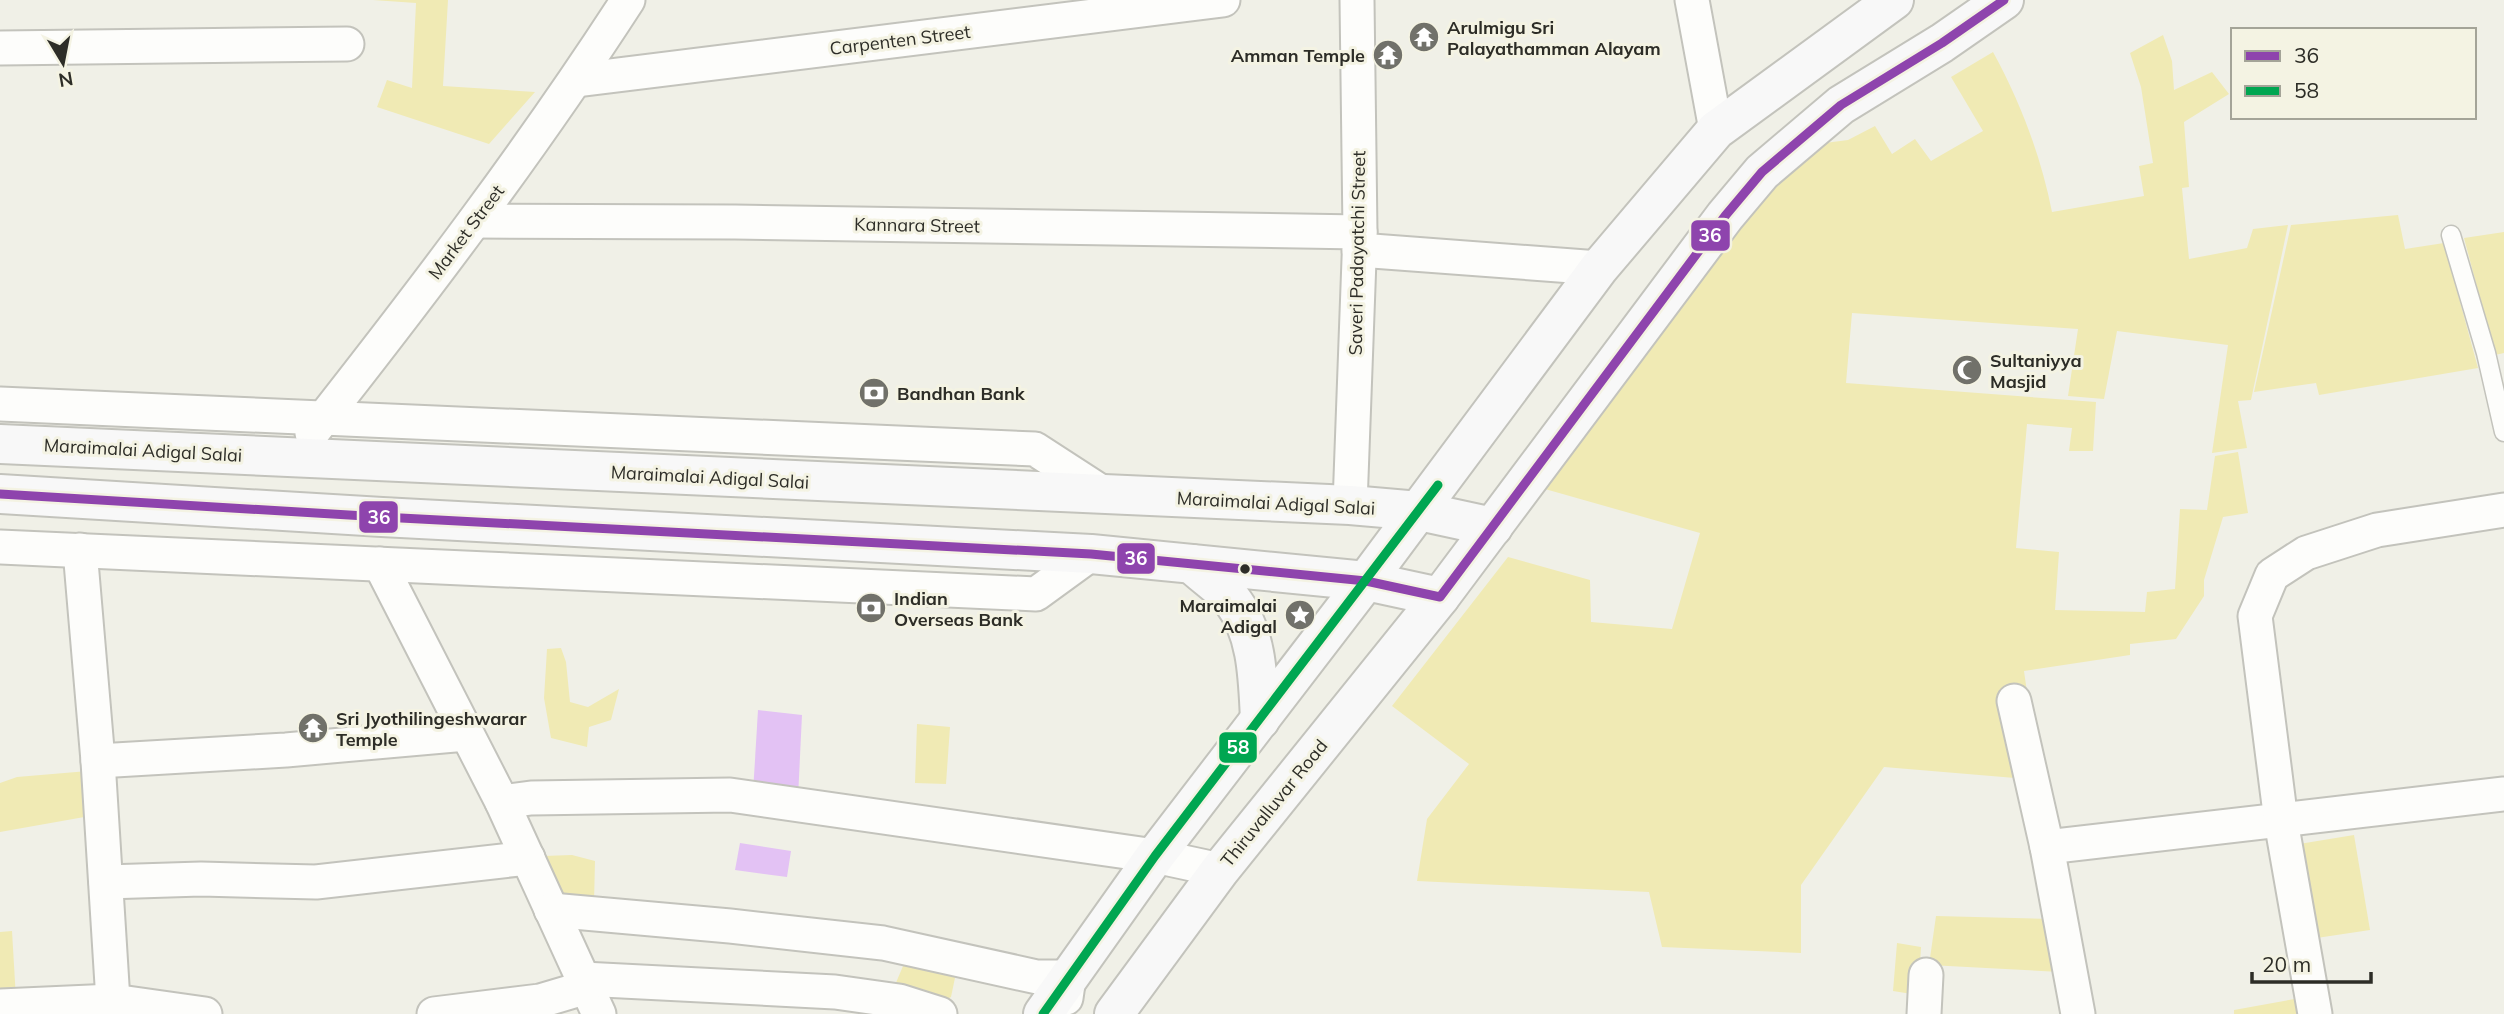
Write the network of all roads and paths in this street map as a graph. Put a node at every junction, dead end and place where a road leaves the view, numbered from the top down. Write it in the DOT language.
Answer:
graph roads {
  1 [pos="628,0"];
  2 [pos="1223,0"];
  3 [pos="1357,0"];
  4 [pos="1692,0"];
  5 [pos="1894,0"];
  6 [pos="2004,0"];
  7 [pos="347,44"];
  8 [pos="0,48"];
  9 [pos="576,80"];
  10 [pos="1716,130"];
  11 [pos="475,221"];
  12 [pos="2451,235"];
  13 [pos="1359,241"];
  14 [pos="1599,268"];
  15 [pos="0,404"];
  16 [pos="323,419"];
  17 [pos="2504,432"];
  18 [pos="0,444"];
  19 [pos="292,457"];
  20 [pos="0,494"];
  21 [pos="1106,495"];
  22 [pos="1350,505"];
  23 [pos="2504,510"];
  24 [pos="1419,511"];
  25 [pos="1493,527"];
  26 [pos="0,547"];
  27 [pos="80,550"];
  28 [pos="1091,554"];
  29 [pos="380,564"];
  30 [pos="1192,564"];
  31 [pos="1366,582"];
  32 [pos="1440,597"];
  33 [pos="2014,701"];
  34 [pos="1260,720"];
  35 [pos="466,734"];
  36 [pos="98,761"];
  37 [pos="2504,794"];
  38 [pos="502,802"];
  39 [pos="2281,821"];
  40 [pos="2047,848"];
  41 [pos="1155,856"];
  42 [pos="528,859"];
  43 [pos="1220,870"];
  44 [pos="106,882"];
  45 [pos="551,910"];
  46 [pos="1926,975"];
  47 [pos="583,979"];
  48 [pos="1066,996"];
  49 [pos="113,1001"];
  50 [pos="0,1006"];
  51 [pos="205,1014"];
  52 [pos="433,1014"];
  53 [pos="600,1014"];
  54 [pos="940,1014"];
  55 [pos="1043,1014"];
  56 [pos="1114,1014"];
  57 [pos="1924,1014"];
  58 [pos="2078,1014"];
  59 [pos="2315,1014"];
  1 -- 9 [label="street, Market Street"];
  2 -- 9 [label="street, Carpenten Street"];
  3 -- 13 [label="street, Saveri Padayatchi Street"];
  4 -- 10 [label="street"];
  5 -- 10 [label="main road"];
  6 -- 25 [label="main road"];
  7 -- 8 [label="street"];
  9 -- 11 [label="street, Market Street"];
  10 -- 14 [label="main road"];
  11 -- 13 [label="street, Kannara Street"];
  11 -- 16 [label="street, Market Street"];
  12 -- 17 [label="lane"];
  13 -- 14 [label="street, Kannara Street"];
  13 -- 22 [label="street, Saveri Padayatchi Street"];
  14 -- 24 [label="main road"];
  15 -- 16 [label="street"];
  16 -- 19 [label="street, Market Street"];
  16 -- 21 [label="street"];
  18 -- 19 [label="main road, Maraimalai Adigal Salai"];
  19 -- 21 [label="main road, Maraimalai Adigal Salai"];
  20 -- 28 [label="main road"];
  21 -- 22 [label="main road, Maraimalai Adigal Salai"];
  22 -- 24 [label="main road, Maraimalai Adigal Salai"];
  23 -- 39 [label="street"];
  24 -- 25 [label="main road, Maraimalai Adigal Salai"];
  24 -- 31 [label="main road"];
  25 -- 32 [label="main road"];
  26 -- 27 [label="street"];
  27 -- 29 [label="street"];
  27 -- 36 [label="street"];
  28 -- 29 [label="street"];
  28 -- 30 [label="main road"];
  29 -- 35 [label="street"];
  30 -- 31 [label="main road"];
  30 -- 34 [label="main road"];
  31 -- 32 [label="main road"];
  31 -- 34 [label="main road"];
  32 -- 43 [label="main road, Thiruvalluvar Road"];
  33 -- 40 [label="street"];
  34 -- 41 [label="main road"];
  35 -- 36 [label="street"];
  35 -- 38 [label="street"];
  36 -- 44 [label="street"];
  37 -- 39 [label="street"];
  38 -- 41 [label="street"];
  38 -- 42 [label="street"];
  39 -- 40 [label="street"];
  39 -- 59 [label="street"];
  40 -- 58 [label="street"];
  41 -- 43 [label="street"];
  41 -- 48 [label="main road"];
  42 -- 44 [label="street"];
  42 -- 45 [label="street"];
  43 -- 56 [label="main road, Thiruvalluvar Road"];
  44 -- 49 [label="street"];
  45 -- 47 [label="street"];
  45 -- 48 [label="street"];
  46 -- 57 [label="street"];
  47 -- 52 [label="street"];
  47 -- 53 [label="street"];
  47 -- 54 [label="street"];
  48 -- 55 [label="main road"];
  49 -- 50 [label="street"];
  49 -- 51 [label="street"];
}
